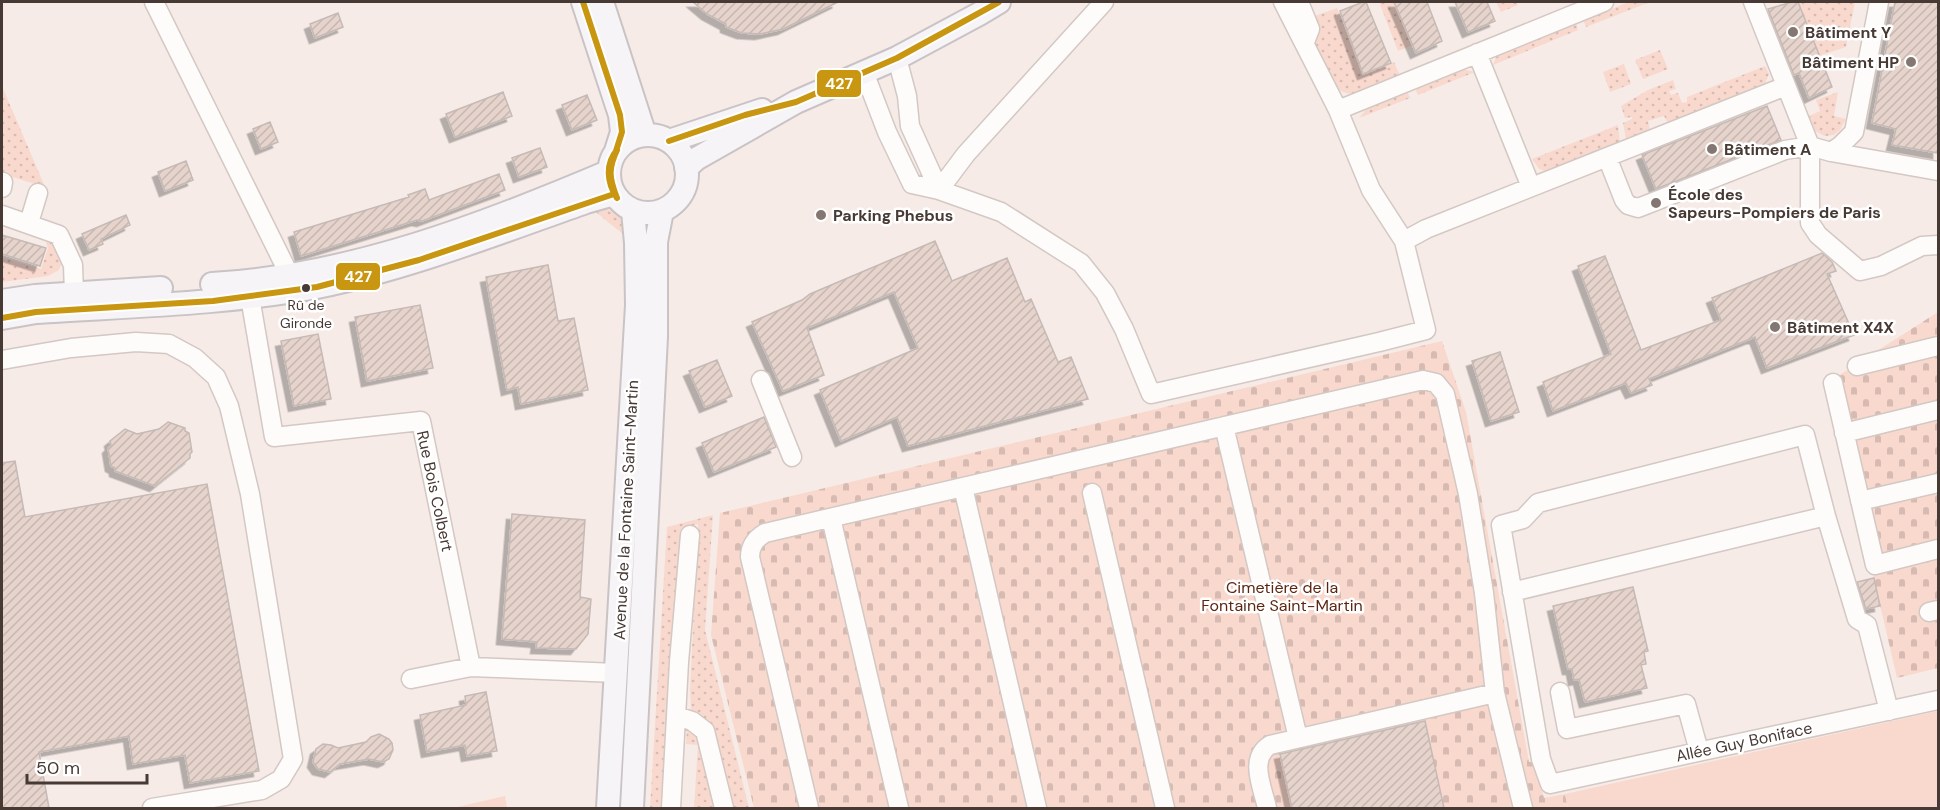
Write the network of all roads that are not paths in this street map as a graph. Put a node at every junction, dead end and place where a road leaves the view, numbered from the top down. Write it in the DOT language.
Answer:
graph roads {
  1 [pos="154,2"];
  2 [pos="583,2"];
  3 [pos="602,2"];
  4 [pos="999,2"];
  5 [pos="1104,2"];
  6 [pos="1283,2"];
  7 [pos="1299,2"];
  8 [pos="1605,2"];
  9 [pos="1753,2"];
  10 [pos="1879,2"];
  11 [pos="1304,44"];
  12 [pos="1477,53"];
  13 [pos="897,58"];
  14 [pos="864,72"];
  15 [pos="1786,86"];
  16 [pos="796,102"];
  17 [pos="1338,110"];
  18 [pos="645,135"];
  19 [pos="669,141"];
  20 [pos="1810,146"];
  21 [pos="1831,152"];
  22 [pos="1607,157"];
  23 [pos="612,161"];
  24 [pos="686,168"];
  25 [pos="1938,171"];
  26 [pos="1531,187"];
  27 [pos="939,190"];
  28 [pos="38,193"];
  29 [pos="614,194"];
  30 [pos="633,211"];
  31 [pos="662,211"];
  32 [pos="2,215"];
  33 [pos="29,223"];
  34 [pos="1404,241"];
  35 [pos="1938,245"];
  36 [pos="289,274"];
  37 [pos="74,293"];
  38 [pos="250,297"];
  39 [pos="2,301"];
  40 [pos="2,318"];
  41 [pos="1938,346"];
  42 [pos="2,360"];
  43 [pos="1857,366"];
  44 [pos="761,380"];
  45 [pos="1833,383"];
  46 [pos="1938,410"];
  47 [pos="1224,426"];
  48 [pos="1844,433"];
  49 [pos="792,457"];
  50 [pos="1938,483"];
  51 [pos="963,487"];
  52 [pos="1092,493"];
  53 [pos="1860,501"];
  54 [pos="1826,516"];
  55 [pos="831,518"];
  56 [pos="690,535"];
  57 [pos="1938,549"];
  58 [pos="1512,592"];
  59 [pos="471,667"];
  60 [pos="627,674"];
  61 [pos="411,679"];
  62 [pos="1560,692"];
  63 [pos="1495,693"];
  64 [pos="1938,700"];
  65 [pos="1889,711"];
  66 [pos="676,716"];
  67 [pos="1298,738"];
  68 [pos="1699,751"];
  69 [pos="611,761"];
  70 [pos="634,763"];
  71 [pos="152,808"];
  72 [pos="608,808"];
  73 [pos="632,808"];
  74 [pos="671,808"];
  75 [pos="724,808"];
  76 [pos="809,808"];
  77 [pos="899,808"];
  78 [pos="1037,808"];
  79 [pos="1165,808"];
  80 [pos="1268,808"];
  81 [pos="1522,808"];
  1 -- 36 [label="street"];
  2 -- 23 [label="main road"];
  3 -- 18 [label="main road"];
  4 -- 13 [label="main road"];
  5 -- 27 [label="street"];
  6 -- 11 [label="street"];
  7 -- 11 [label="street"];
  8 -- 12 [label="street"];
  9 -- 15 [label="street"];
  10 -- 21 [label="street"];
  11 -- 17 [label="street"];
  12 -- 17 [label="street"];
  12 -- 26 [label="street"];
  13 -- 14 [label="main road"];
  13 -- 27 [label="street"];
  14 -- 16 [label="main road"];
  14 -- 27 [label="street"];
  15 -- 20 [label="street"];
  15 -- 22 [label="street"];
  16 -- 19 [label="main road"];
  16 -- 24 [label="main road"];
  17 -- 34 [label="street"];
  18 -- 19 [label="main road"];
  18 -- 23 [label="main road"];
  19 -- 24 [label="main road"];
  20 -- 21 [label="street"];
  20 -- 22 [label="street"];
  20 -- 35 [label="street"];
  21 -- 25 [label="street"];
  22 -- 26 [label="street"];
  23 -- 29 [label="main road"];
  23 -- 36 [label="main road"];
  24 -- 31 [label="main road"];
  26 -- 34 [label="street"];
  27 -- 34 [label="street"];
  28 -- 33 [label="street"];
  29 -- 30 [label="main road"];
  29 -- 38 [label="main road"];
  30 -- 31 [label="main road"];
  30 -- 60 [label="main road, Avenue de la Fontaine Saint-Martin"];
  31 -- 60 [label="main road, Avenue de la Fontaine Saint-Martin"];
  32 -- 33 [label="street"];
  33 -- 37 [label="street"];
  36 -- 37 [label="main road"];
  37 -- 39 [label="main road"];
  38 -- 40 [label="main road"];
  38 -- 59 [label="street, Rue Bois Colbert"];
  41 -- 43 [label="street"];
  42 -- 71 [label="street"];
  44 -- 49 [label="street"];
  45 -- 48 [label="street"];
  46 -- 48 [label="street"];
  47 -- 51 [label="street"];
  47 -- 63 [label="street"];
  47 -- 67 [label="street"];
  48 -- 53 [label="street"];
  50 -- 53 [label="street"];
  51 -- 55 [label="street"];
  51 -- 78 [label="street"];
  52 -- 79 [label="street"];
  53 -- 57 [label="street"];
  54 -- 58 [label="street"];
  54 -- 58 [label="street"];
  54 -- 65 [label="street"];
  55 -- 76 [label="street"];
  55 -- 77 [label="street"];
  56 -- 66 [label="street"];
  58 -- 68 [label="street, Allée Guy Boniface"];
  59 -- 60 [label="street"];
  59 -- 61 [label="street"];
  60 -- 69 [label="main road, Avenue de la Fontaine Saint-Martin"];
  60 -- 70 [label="main road, Avenue de la Fontaine Saint-Martin"];
  62 -- 68 [label="street"];
  63 -- 67 [label="street"];
  63 -- 81 [label="street"];
  64 -- 65 [label="street, Allée Guy Boniface"];
  65 -- 68 [label="street, Allée Guy Boniface"];
  66 -- 74 [label="street"];
  66 -- 75 [label="street"];
  67 -- 80 [label="street"];
  69 -- 70 [label="main road"];
  69 -- 72 [label="main road, Avenue de la Fontaine Saint-Martin"];
  70 -- 73 [label="main road, Avenue de la Fontaine Saint-Martin"];
}
